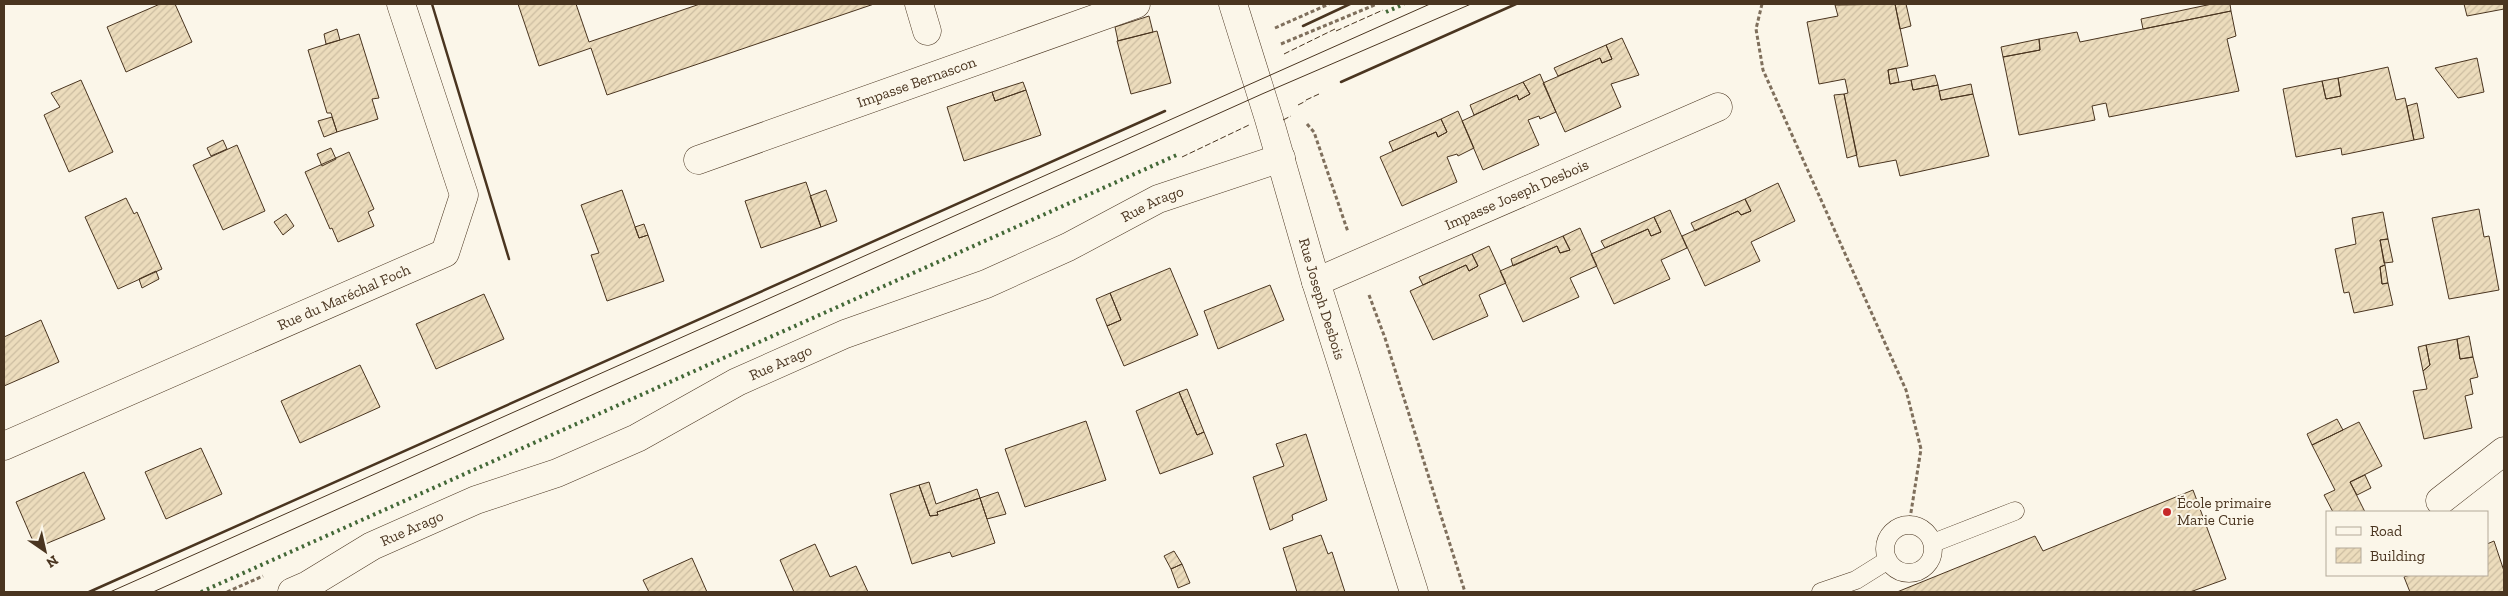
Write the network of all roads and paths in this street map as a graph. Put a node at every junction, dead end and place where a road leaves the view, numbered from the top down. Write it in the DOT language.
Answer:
graph roads {
  1 [pos="401,4"];
  2 [pos="919,4"];
  3 [pos="1136,4"];
  4 [pos="1233,4"];
  5 [pos="1329,4"];
  6 [pos="1377,4"];
  7 [pos="1762,4"];
  8 [pos="1272,29"];
  9 [pos="927,31"];
  10 [pos="1273,48"];
  11 [pos="1718,107"];
  12 [pos="1305,122"];
  13 [pos="1281,158"];
  14 [pos="698,160"];
  15 [pos="1358,264"];
  16 [pos="1316,282"];
  17 [pos="4,446"];
  18 [pos="2504,451"];
  19 [pos="2440,501"];
  20 [pos="2015,511"];
  21 [pos="1909,526"];
  22 [pos="1932,543"];
  23 [pos="1888,560"];
  24 [pos="292,592"];
  25 [pos="1414,592"];
  26 [pos="1465,592"];
  27 [pos="1821,592"];
  1 -- 17 [label="street, Rue du Maréchal Foch"];
  2 -- 9 [label="street"];
  3 -- 14 [label="street, Impasse Bernascon"];
  4 -- 13 [label="street, Rue Joseph Desbois"];
  5 -- 8 [label="path"];
  6 -- 10 [label="path"];
  7 -- 21 [label="path"];
  11 -- 15 [label="street, Impasse Joseph Desbois"];
  12 -- 15 [label="path"];
  13 -- 16 [label="street, Rue Joseph Desbois"];
  13 -- 24 [label="street, Rue Arago"];
  15 -- 16 [label="street, Impasse Joseph Desbois"];
  15 -- 26 [label="path"];
  16 -- 25 [label="street, Rue Joseph Desbois"];
  18 -- 19 [label="street"];
  20 -- 22 [label="lane"];
  21 -- 22 [label="lane"];
  21 -- 23 [label="lane"];
  22 -- 23 [label="lane"];
  23 -- 27 [label="lane"];
}
